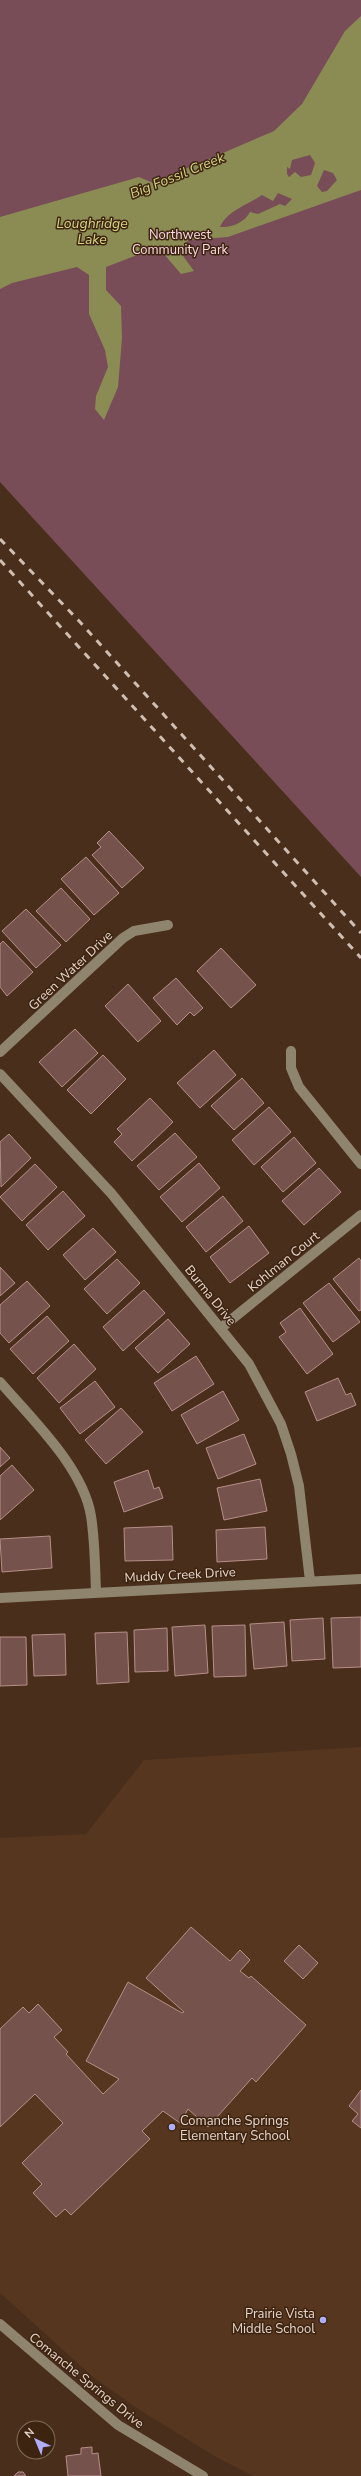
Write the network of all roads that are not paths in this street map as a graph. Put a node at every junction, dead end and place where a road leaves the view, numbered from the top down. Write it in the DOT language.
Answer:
graph roads {
  1 [pos="168,925"];
  2 [pos="291,1051"];
  3 [pos="0,1052"];
  4 [pos="0,1074"];
  5 [pos="361,1164"];
  6 [pos="361,1215"];
  7 [pos="221,1328"];
  8 [pos="0,1382"];
  9 [pos="361,1579"];
  10 [pos="310,1580"];
  11 [pos="96,1592"];
  12 [pos="0,1598"];
  13 [pos="0,2324"];
  14 [pos="203,2476"];
  1 -- 3 [label="street, Green Water Drive"];
  2 -- 5 [label="street"];
  4 -- 7 [label="street, Burma Drive"];
  6 -- 7 [label="street, Kohlman Court"];
  7 -- 10 [label="street, Burma Drive"];
  8 -- 11 [label="street"];
  9 -- 10 [label="street, Muddy Creek Drive"];
  10 -- 11 [label="street, Muddy Creek Drive"];
  11 -- 12 [label="street, Muddy Creek Drive"];
  13 -- 14 [label="street, Comanche Springs Drive"];
}
